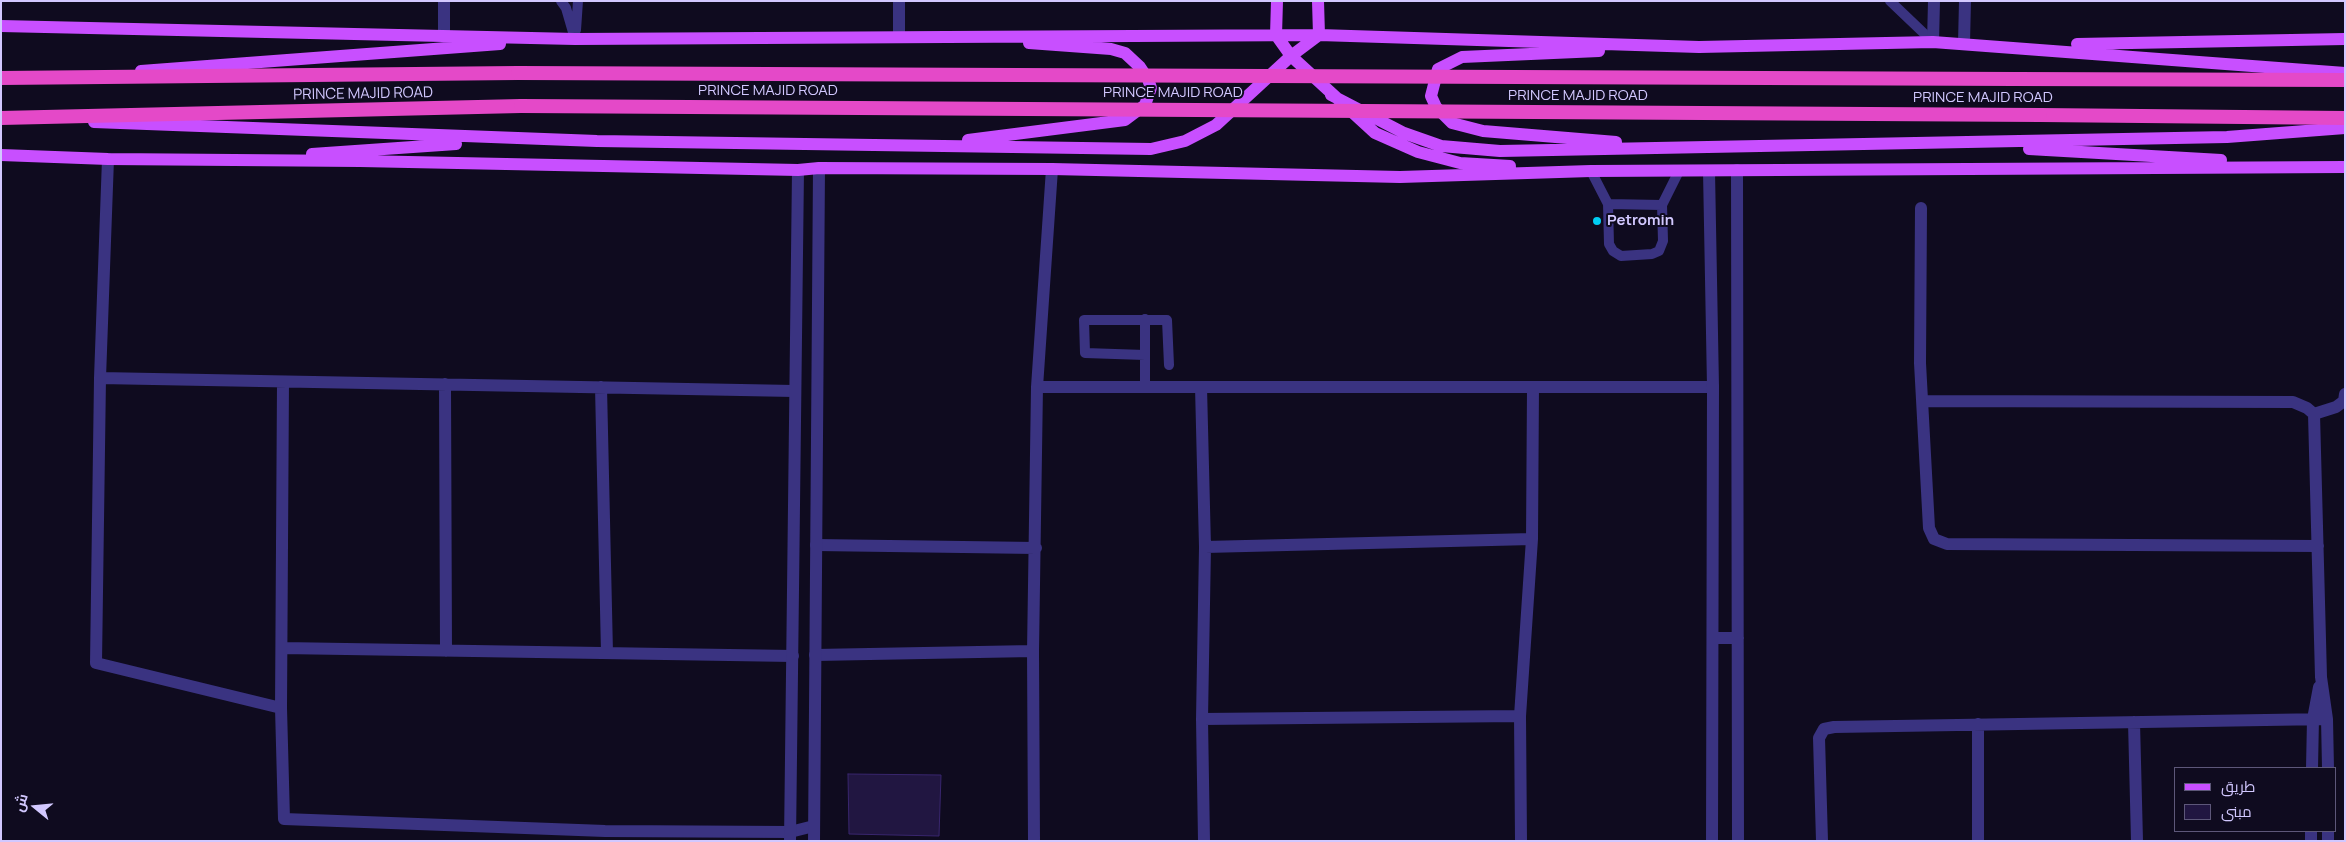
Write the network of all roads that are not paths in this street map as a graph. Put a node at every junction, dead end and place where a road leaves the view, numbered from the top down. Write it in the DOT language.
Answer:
graph roads {
  1 [pos="444,1"];
  2 [pos="561,1"];
  3 [pos="578,1"];
  4 [pos="899,1"];
  5 [pos="1277,1"];
  6 [pos="1318,1"];
  7 [pos="1890,1"];
  8 [pos="1934,1"];
  9 [pos="1965,1"];
  10 [pos="1,26"];
  11 [pos="1319,35"];
  12 [pos="444,36"];
  13 [pos="899,36"];
  14 [pos="920,36"];
  15 [pos="1276,36"];
  16 [pos="2344,38"];
  17 [pos="575,39"];
  18 [pos="1933,42"];
  19 [pos="1964,43"];
  20 [pos="2006,46"];
  21 [pos="1699,47"];
  22 [pos="1291,56"];
  23 [pos="2345,72"];
  24 [pos="1,78"];
  25 [pos="35,79"];
  26 [pos="2345,80"];
  27 [pos="1331,96"];
  28 [pos="1,118"];
  29 [pos="21,118"];
  30 [pos="2345,118"];
  31 [pos="2345,128"];
  32 [pos="598,141"];
  33 [pos="1934,144"];
  34 [pos="921,146"];
  35 [pos="1688,147"];
  36 [pos="1,155"];
  37 [pos="108,159"];
  38 [pos="227,160"];
  39 [pos="2345,167"];
  40 [pos="819,168"];
  41 [pos="1052,169"];
  42 [pos="798,170"];
  43 [pos="1737,170"];
  44 [pos="1592,171"];
  45 [pos="1679,171"];
  46 [pos="1709,171"];
  47 [pos="1608,204"];
  48 [pos="1662,205"];
  49 [pos="1921,208"];
  50 [pos="1145,320"];
  51 [pos="1145,355"];
  52 [pos="1169,365"];
  53 [pos="100,378"];
  54 [pos="283,382"];
  55 [pos="445,384"];
  56 [pos="600,387"];
  57 [pos="1037,387"];
  58 [pos="1145,387"];
  59 [pos="1201,387"];
  60 [pos="1533,387"];
  61 [pos="1713,387"];
  62 [pos="794,391"];
  63 [pos="2345,394"];
  64 [pos="1923,401"];
  65 [pos="2314,414"];
  66 [pos="1532,539"];
  67 [pos="816,546"];
  68 [pos="2318,546"];
  69 [pos="1205,547"];
  70 [pos="1036,548"];
  71 [pos="1714,638"];
  72 [pos="1738,638"];
  73 [pos="282,648"];
  74 [pos="446,651"];
  75 [pos="1033,651"];
  76 [pos="607,653"];
  77 [pos="815,655"];
  78 [pos="793,656"];
  79 [pos="2321,677"];
  80 [pos="281,708"];
  81 [pos="1520,716"];
  82 [pos="1202,719"];
  83 [pos="2313,719"];
  84 [pos="2327,719"];
  85 [pos="2134,722"];
  86 [pos="1978,724"];
  87 [pos="2312,767"];
  88 [pos="2328,767"];
  89 [pos="814,826"];
  90 [pos="604,836"];
  91 [pos="790,836"];
  92 [pos="814,841"];
  93 [pos="1034,841"];
  94 [pos="1204,841"];
  95 [pos="1521,841"];
  96 [pos="1712,841"];
  97 [pos="1738,841"];
  98 [pos="1822,841"];
  99 [pos="1978,841"];
  100 [pos="2137,841"];
  1 -- 12 [label="street"];
  2 -- 17 [label="lane"];
  3 -- 17 [label="lane"];
  4 -- 13 [label="street"];
  5 -- 15 [label="main road"];
  6 -- 11 [label="main road"];
  7 -- 18 [label="lane"];
  8 -- 18 [label="street"];
  9 -- 19 [label="street"];
  10 -- 12 [label="main road"];
  11 -- 15 [label="main road"];
  11 -- 21 [label="main road"];
  11 -- 22 [label="main road"];
  12 -- 17 [label="main road"];
  13 -- 14 [label="main road"];
  13 -- 17 [label="main road"];
  14 -- 15 [label="main road"];
  14 -- 34 [label="main road"];
  15 -- 22 [label="main road"];
  16 -- 20 [label="main road"];
  17 -- 25 [label="main road"];
  18 -- 19 [label="main road"];
  18 -- 21 [label="main road"];
  19 -- 20 [label="main road"];
  20 -- 23 [label="main road"];
  21 -- 35 [label="main road"];
  22 -- 27 [label="main road"];
  22 -- 34 [label="main road"];
  24 -- 25 [label="highway, PRINCE MAJID ROAD"];
  25 -- 26 [label="highway, PRINCE MAJID ROAD, bridge"];
  27 -- 35 [label="main road"];
  27 -- 44 [label="main road"];
  28 -- 29 [label="highway, PRINCE MAJID ROAD"];
  29 -- 30 [label="highway, PRINCE MAJID ROAD, bridge"];
  29 -- 32 [label="main road"];
  31 -- 33 [label="main road"];
  32 -- 34 [label="main road"];
  32 -- 38 [label="main road"];
  33 -- 35 [label="main road"];
  33 -- 39 [label="main road"];
  36 -- 37 [label="main road"];
  37 -- 38 [label="main road"];
  37 -- 53 [label="street"];
  38 -- 42 [label="main road"];
  39 -- 43 [label="main road"];
  40 -- 41 [label="main road"];
  40 -- 42 [label="main road"];
  40 -- 67 [label="street"];
  41 -- 44 [label="main road"];
  41 -- 57 [label="street"];
  42 -- 62 [label="street"];
  43 -- 46 [label="main road"];
  43 -- 72 [label="street"];
  44 -- 45 [label="main road"];
  44 -- 47 [label="lane"];
  45 -- 46 [label="main road"];
  45 -- 48 [label="lane"];
  46 -- 61 [label="street"];
  47 -- 48 [label="lane"];
  47 -- 48 [label="lane"];
  49 -- 64 [label="street"];
  50 -- 51 [label="lane"];
  50 -- 51 [label="lane"];
  50 -- 52 [label="lane"];
  51 -- 58 [label="lane"];
  53 -- 54 [label="street"];
  53 -- 80 [label="street"];
  54 -- 55 [label="street"];
  54 -- 73 [label="street"];
  55 -- 56 [label="street"];
  55 -- 74 [label="street"];
  56 -- 62 [label="street"];
  56 -- 76 [label="street"];
  57 -- 58 [label="street"];
  57 -- 70 [label="street"];
  58 -- 59 [label="street"];
  59 -- 60 [label="street"];
  59 -- 69 [label="street"];
  60 -- 61 [label="street"];
  60 -- 66 [label="street"];
  61 -- 71 [label="street"];
  62 -- 78 [label="street"];
  63 -- 65 [label="street"];
  64 -- 65 [label="street"];
  64 -- 68 [label="street"];
  65 -- 68 [label="street"];
  66 -- 69 [label="street"];
  66 -- 81 [label="street"];
  67 -- 70 [label="street"];
  67 -- 77 [label="street"];
  68 -- 79 [label="street"];
  69 -- 82 [label="street"];
  70 -- 75 [label="street"];
  71 -- 72 [label="street"];
  71 -- 96 [label="street"];
  72 -- 97 [label="street"];
  73 -- 74 [label="street"];
  73 -- 80 [label="street"];
  74 -- 76 [label="street"];
  75 -- 77 [label="street"];
  75 -- 93 [label="street"];
  76 -- 78 [label="street"];
  77 -- 89 [label="street"];
  78 -- 91 [label="street"];
  79 -- 83 [label="street"];
  79 -- 84 [label="street"];
  80 -- 90 [label="street"];
  81 -- 82 [label="street"];
  81 -- 95 [label="street"];
  82 -- 94 [label="street"];
  83 -- 84 [label="street"];
  83 -- 85 [label="street"];
  83 -- 87 [label="street"];
  84 -- 88 [label="street"];
  85 -- 86 [label="street"];
  85 -- 100 [label="street"];
  86 -- 98 [label="street"];
  86 -- 99 [label="street"];
  89 -- 91 [label="street"];
  89 -- 92 [label="street"];
  90 -- 91 [label="street"];
}
